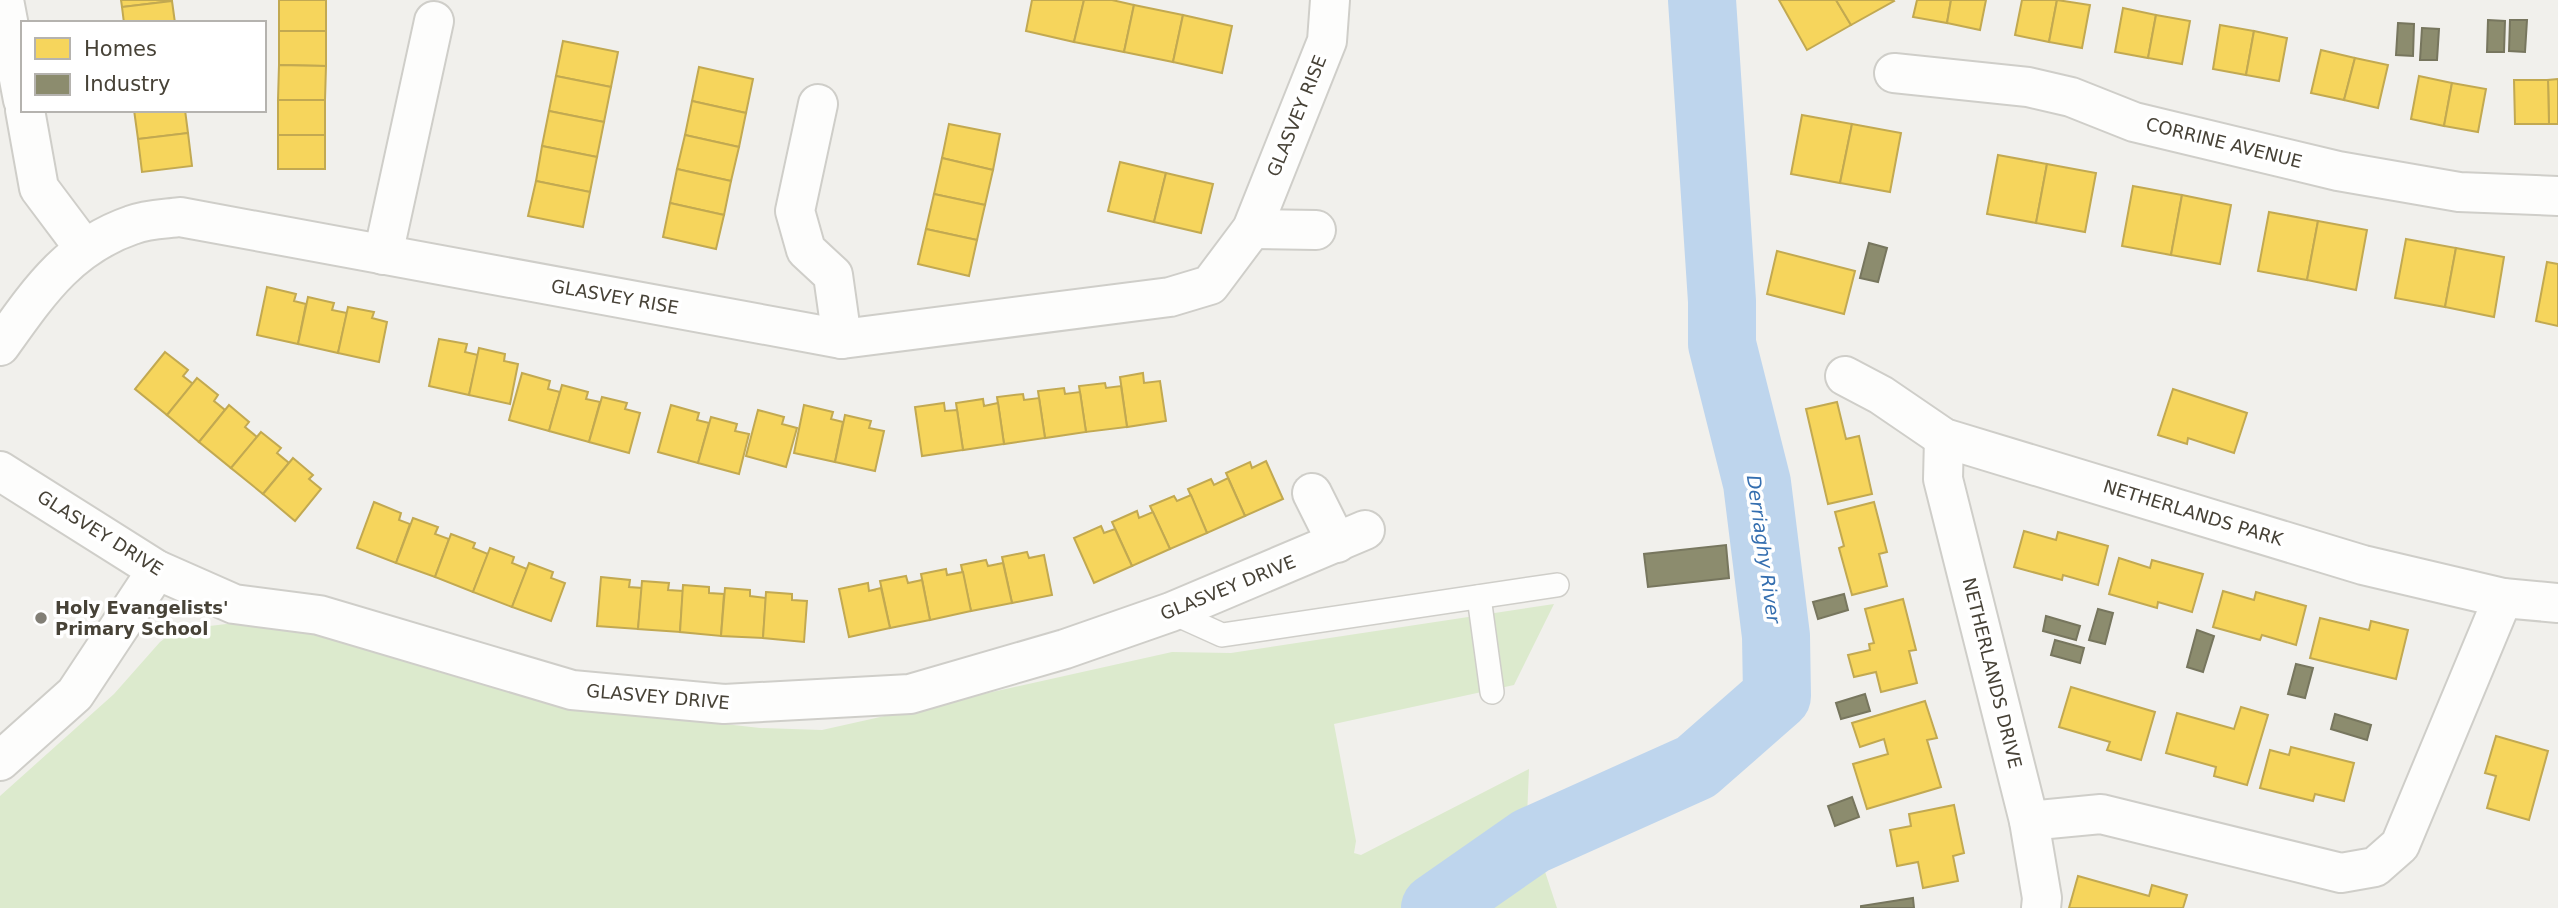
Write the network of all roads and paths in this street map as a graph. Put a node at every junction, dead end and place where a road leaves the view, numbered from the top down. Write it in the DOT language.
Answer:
graph roads {
  1 [pos="4,0"];
  2 [pos="1331,0"];
  3 [pos="434,21"];
  4 [pos="1894,73"];
  5 [pos="21,89"];
  6 [pos="818,104"];
  7 [pos="25,112"];
  8 [pos="2558,196"];
  9 [pos="1252,229"];
  10 [pos="1317,230"];
  11 [pos="84,248"];
  12 [pos="383,254"];
  13 [pos="842,338"];
  14 [pos="0,345"];
  15 [pos="1845,376"];
  16 [pos="1944,438"];
  17 [pos="0,471"];
  18 [pos="1312,493"];
  19 [pos="157,570"];
  20 [pos="1557,586"];
  21 [pos="1479,597"];
  22 [pos="2502,597"];
  23 [pos="2558,603"];
  24 [pos="1171,612"];
  25 [pos="1492,692"];
  26 [pos="0,761"];
  27 [pos="2029,821"];
  28 [pos="2041,908"];
  1 -- 5 [label="street"];
  2 -- 9 [label="street, GLASVEY RISE"];
  3 -- 12 [label="street"];
  4 -- 8 [label="street, CORRINE AVENUE"];
  6 -- 13 [label="street"];
  7 -- 11 [label="street"];
  9 -- 10 [label="street"];
  9 -- 13 [label="street, GLASVEY RISE"];
  11 -- 12 [label="street, GLASVEY RISE"];
  11 -- 14 [label="street, GLASVEY RISE"];
  12 -- 13 [label="street, GLASVEY RISE"];
  15 -- 16 [label="street, NETHERLANDS PARK"];
  16 -- 22 [label="street, NETHERLANDS PARK"];
  16 -- 27 [label="street, NETHERLANDS DRIVE"];
  17 -- 19 [label="street, GLASVEY DRIVE"];
  18 -- 24 [label="street, GLASVEY DRIVE"];
  19 -- 24 [label="street, GLASVEY DRIVE"];
  19 -- 26 [label="street"];
  20 -- 21 [label="lane"];
  21 -- 24 [label="lane"];
  21 -- 25 [label="lane"];
  22 -- 23 [label="street, NETHERLANDS PARK"];
  22 -- 27 [label="street"];
  27 -- 28 [label="street, NETHERLANDS DRIVE"];
}
